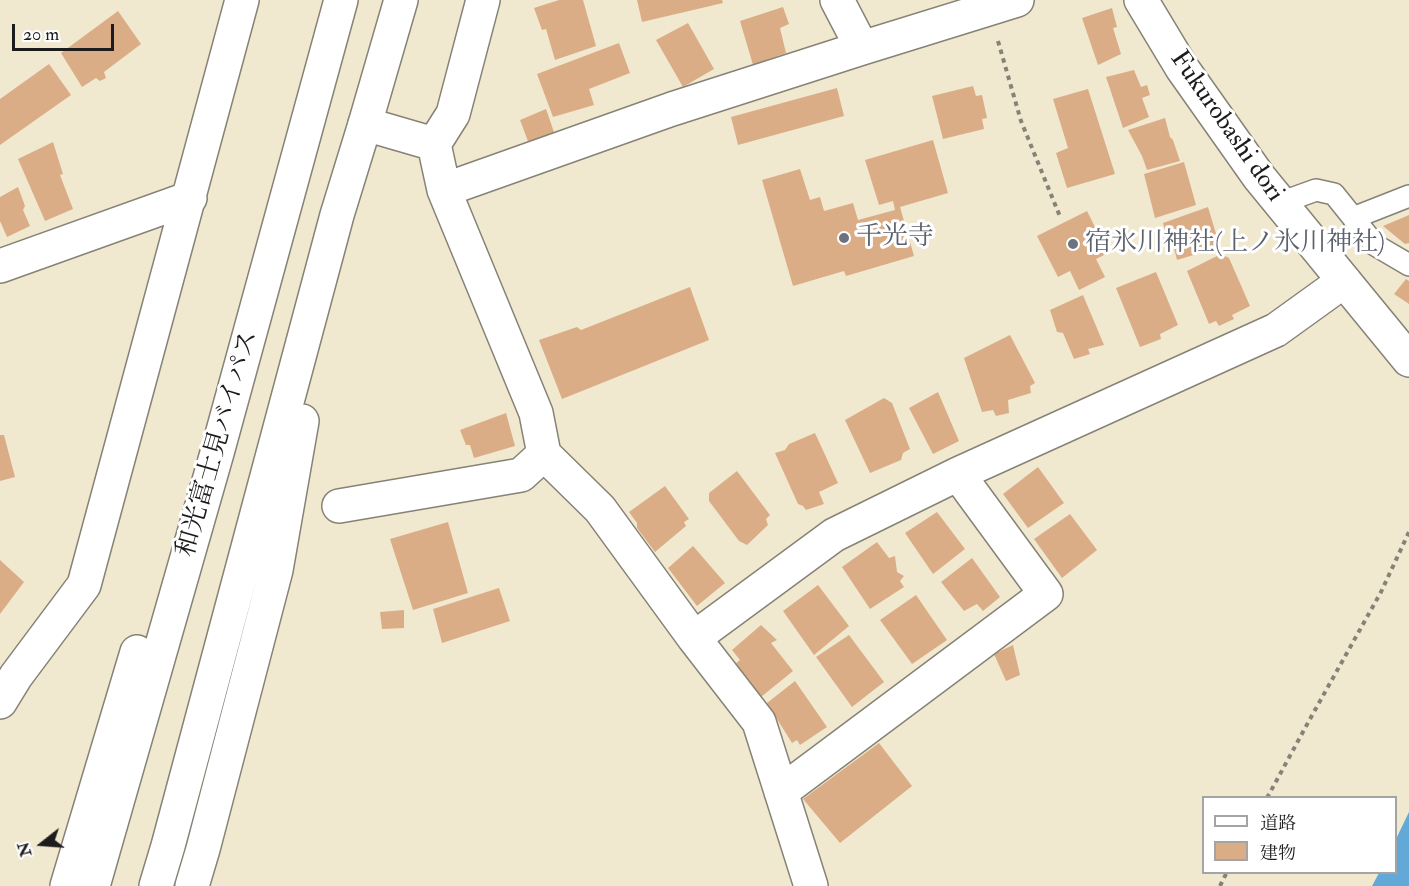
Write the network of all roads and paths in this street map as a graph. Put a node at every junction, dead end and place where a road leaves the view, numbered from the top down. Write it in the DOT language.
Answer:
graph roads {
  1 [pos="242,0"];
  2 [pos="341,0"];
  3 [pos="401,0"];
  4 [pos="483,0"];
  5 [pos="837,0"];
  6 [pos="1141,0"];
  7 [pos="1003,4"];
  8 [pos="862,48"];
  9 [pos="365,124"];
  10 [pos="434,144"];
  11 [pos="444,190"];
  12 [pos="1409,196"];
  13 [pos="190,198"];
  14 [pos="1280,203"];
  15 [pos="337,215"];
  16 [pos="1353,218"];
  17 [pos="1061,219"];
  18 [pos="1407,262"];
  19 [pos="0,266"];
  20 [pos="1344,281"];
  21 [pos="1409,360"];
  22 [pos="217,453"];
  23 [pos="544,454"];
  24 [pos="958,474"];
  25 [pos="339,506"];
  26 [pos="1409,532"];
  27 [pos="694,638"];
  28 [pos="0,702"];
  29 [pos="781,792"];
  30 [pos="1268,796"];
  31 [pos="68,886"];
  32 [pos="93,886"];
  33 [pos="156,886"];
  34 [pos="192,886"];
  35 [pos="811,886"];
  1 -- 13 [label="main road"];
  2 -- 22 [label="main road, 和光富士見バイパス"];
  3 -- 9 [label="main road, 和光富士見バイパス"];
  4 -- 10 [label="main road"];
  5 -- 8 [label="main road"];
  6 -- 14 [label="main road, Fukurobashi dori"];
  7 -- 8 [label="main road"];
  7 -- 17 [label="path"];
  8 -- 11 [label="main road"];
  9 -- 10 [label="main road"];
  9 -- 15 [label="main road, 和光富士見バイパス"];
  10 -- 11 [label="main road"];
  11 -- 23 [label="main road"];
  12 -- 16 [label="lane"];
  13 -- 19 [label="main road"];
  13 -- 28 [label="main road"];
  14 -- 16 [label="lane"];
  14 -- 20 [label="main road, Fukurobashi dori"];
  15 -- 33 [label="main road, 和光富士見バイパス"];
  15 -- 34 [label="main road"];
  16 -- 18 [label="lane"];
  20 -- 21 [label="main road, Fukurobashi dori"];
  20 -- 24 [label="main road"];
  22 -- 31 [label="main road"];
  22 -- 32 [label="main road, 和光富士見バイパス"];
  23 -- 25 [label="main road"];
  23 -- 27 [label="main road"];
  24 -- 27 [label="main road"];
  24 -- 29 [label="main road"];
  26 -- 30 [label="path"];
  27 -- 29 [label="main road"];
  29 -- 35 [label="main road"];
}
